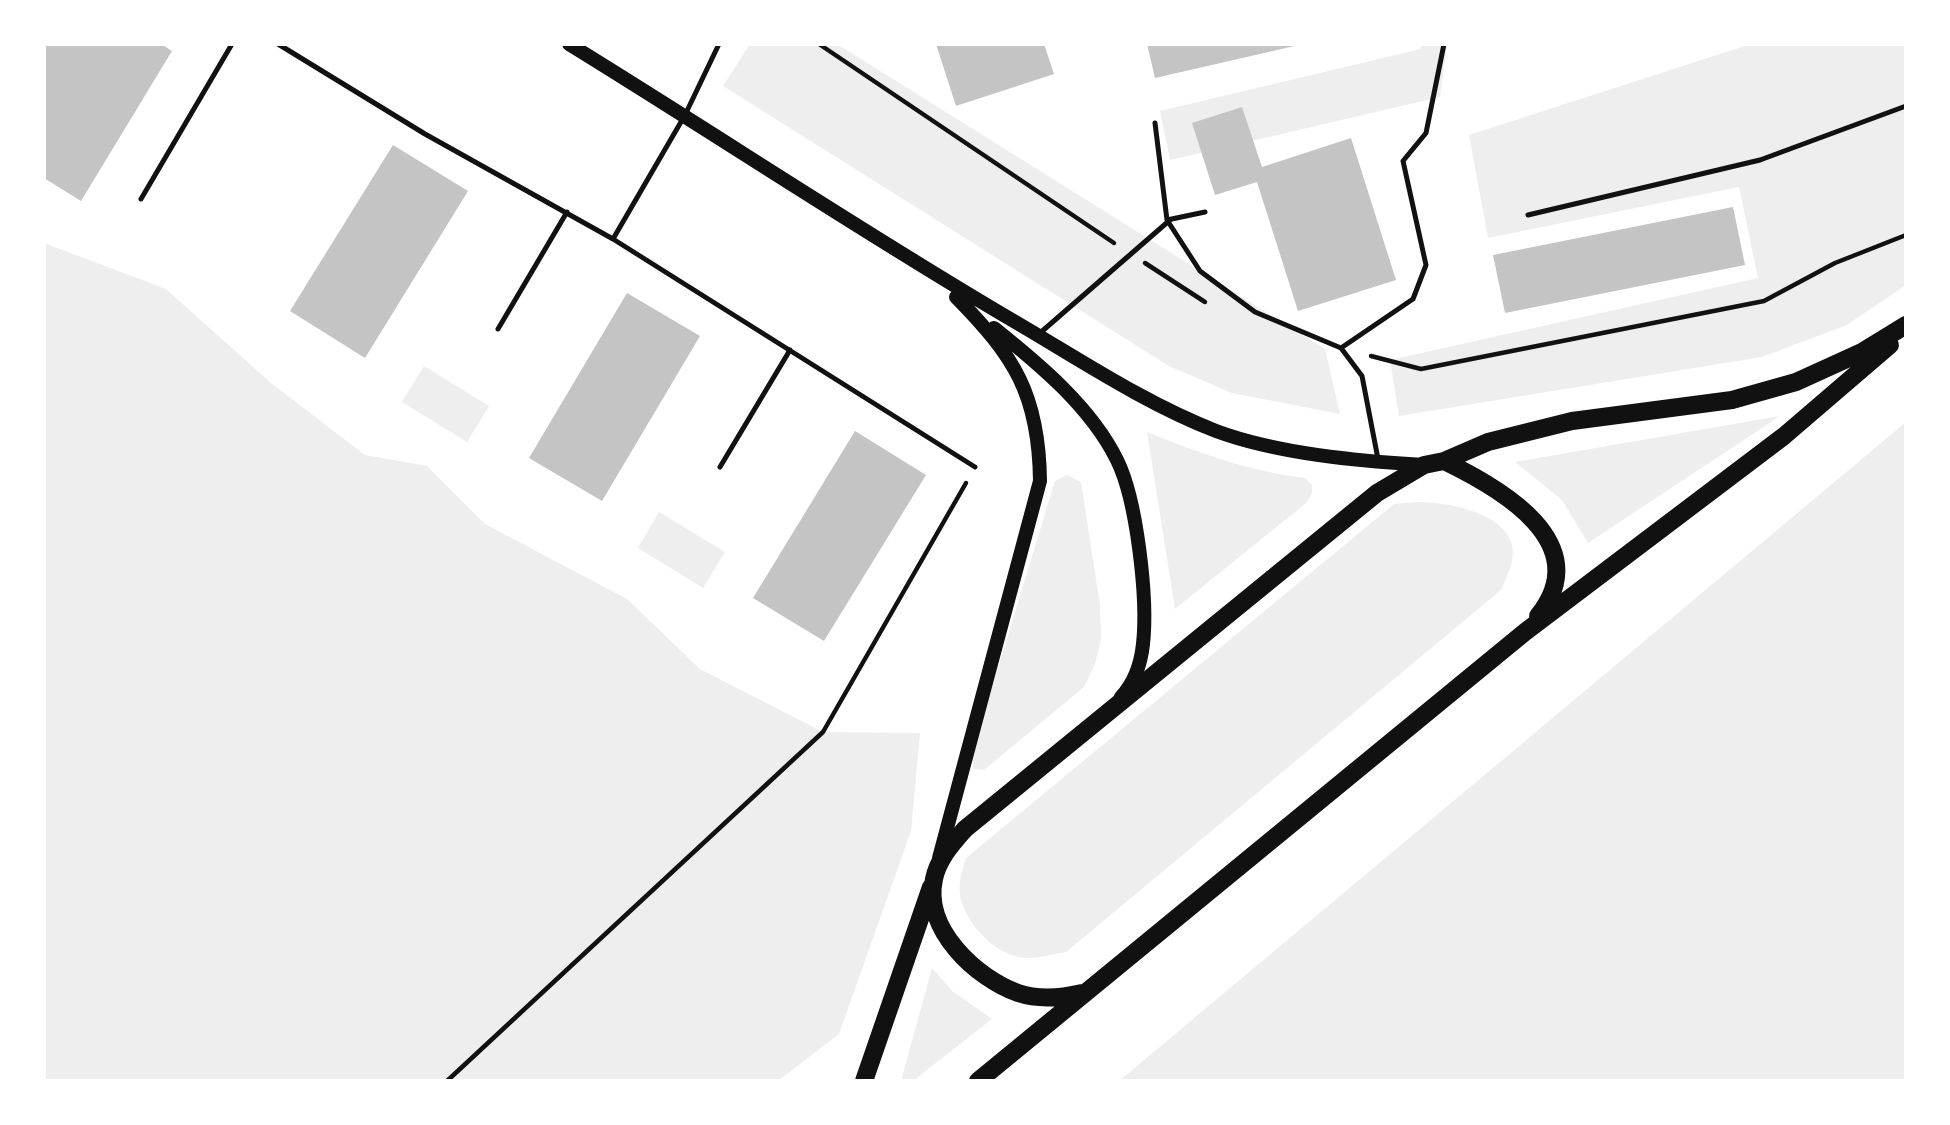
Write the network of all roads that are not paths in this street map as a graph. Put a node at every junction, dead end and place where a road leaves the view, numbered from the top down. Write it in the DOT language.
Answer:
graph roads {
  1 [pos="232,44"];
  2 [pos="278,44"];
  3 [pos="569,44"];
  4 [pos="719,44"];
  5 [pos="1444,44"];
  6 [pos="1906,106"];
  7 [pos="685,115"];
  8 [pos="1155,123"];
  9 [pos="141,199"];
  10 [pos="567,212"];
  11 [pos="1205,212"];
  12 [pos="1528,215"];
  13 [pos="1167,220"];
  14 [pos="613,239"];
  15 [pos="893,250"];
  16 [pos="956,298"];
  17 [pos="1906,325"];
  18 [pos="498,329"];
  19 [pos="1906,332"];
  20 [pos="1038,335"];
  21 [pos="1341,348"];
  22 [pos="790,351"];
  23 [pos="1444,461"];
  24 [pos="1379,463"];
  25 [pos="1424,465"];
  26 [pos="720,467"];
  27 [pos="975,467"];
  28 [pos="1525,632"];
  29 [pos="1099,722"];
  30 [pos="934,877"];
  31 [pos="1082,993"];
  32 [pos="864,1081"];
  33 [pos="978,1081"];
  1 -- 9 [label="lane"];
  2 -- 10 [label="lane"];
  3 -- 7 [label="main road"];
  4 -- 7 [label="lane"];
  5 -- 21 [label="lane"];
  6 -- 12 [label="lane"];
  7 -- 14 [label="lane"];
  7 -- 15 [label="main road"];
  8 -- 13 [label="lane"];
  10 -- 14 [label="lane"];
  10 -- 18 [label="lane"];
  11 -- 13 [label="lane"];
  13 -- 20 [label="lane"];
  13 -- 21 [label="lane"];
  14 -- 22 [label="lane"];
  15 -- 16 [label="main road"];
  15 -- 20 [label="main road"];
  16 -- 29 [label="main road"];
  16 -- 30 [label="main road"];
  17 -- 23 [label="main road"];
  19 -- 28 [label="main road"];
  20 -- 24 [label="main road"];
  21 -- 24 [label="lane"];
  22 -- 26 [label="lane"];
  22 -- 27 [label="lane"];
  23 -- 25 [label="main road"];
  23 -- 28 [label="main road"];
  24 -- 25 [label="main road"];
  25 -- 29 [label="main road"];
  28 -- 31 [label="main road"];
  29 -- 30 [label="main road"];
  30 -- 31 [label="main road"];
  30 -- 32 [label="main road"];
  31 -- 33 [label="main road"];
}
